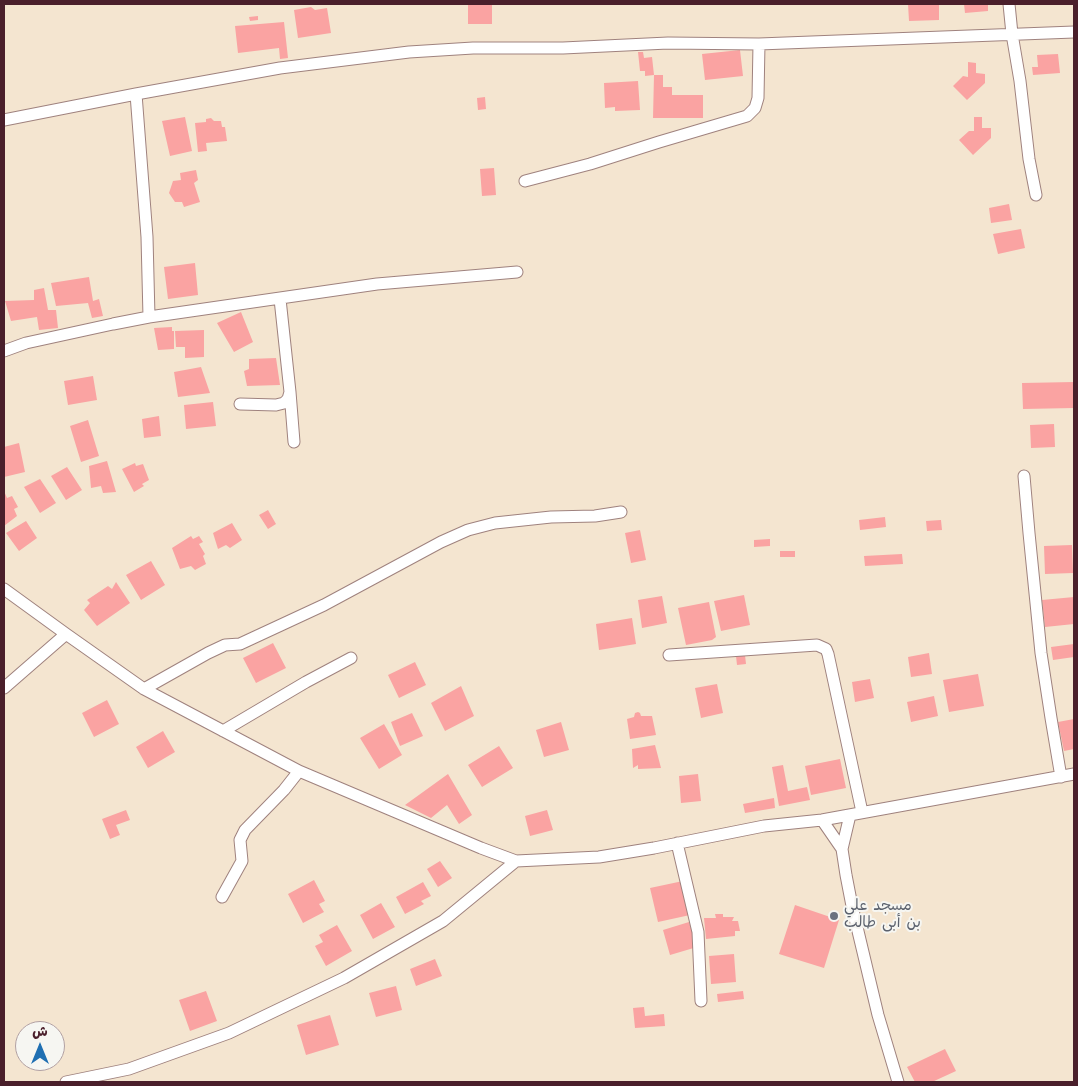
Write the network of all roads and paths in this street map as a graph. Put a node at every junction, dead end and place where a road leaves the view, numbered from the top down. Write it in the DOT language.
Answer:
graph roads {
  1 [pos="1009,4"];
  2 [pos="1074,32"];
  3 [pos="1012,34"];
  4 [pos="759,44"];
  5 [pos="136,94"];
  6 [pos="4,120"];
  7 [pos="525,181"];
  8 [pos="1036,196"];
  9 [pos="517,272"];
  10 [pos="280,299"];
  11 [pos="149,317"];
  12 [pos="4,351"];
  13 [pos="290,392"];
  14 [pos="240,404"];
  15 [pos="294,442"];
  16 [pos="1024,476"];
  17 [pos="621,512"];
  18 [pos="4,589"];
  19 [pos="66,634"];
  20 [pos="669,654"];
  21 [pos="351,658"];
  22 [pos="4,688"];
  23 [pos="144,689"];
  24 [pos="223,731"];
  25 [pos="299,771"];
  26 [pos="1074,774"];
  27 [pos="1061,777"];
  28 [pos="862,812"];
  29 [pos="850,815"];
  30 [pos="822,820"];
  31 [pos="676,843"];
  32 [pos="842,849"];
  33 [pos="516,861"];
  34 [pos="222,897"];
  35 [pos="701,1000"];
  36 [pos="66,1082"];
  37 [pos="898,1082"];
  1 -- 3 [label="street"];
  2 -- 3 [label="street"];
  3 -- 4 [label="street"];
  3 -- 8 [label="street"];
  4 -- 5 [label="street"];
  4 -- 7 [label="street"];
  5 -- 6 [label="street"];
  5 -- 11 [label="street"];
  9 -- 10 [label="street"];
  10 -- 11 [label="street"];
  10 -- 13 [label="street"];
  11 -- 12 [label="street"];
  13 -- 14 [label="street"];
  13 -- 15 [label="street"];
  16 -- 27 [label="street"];
  17 -- 23 [label="street"];
  18 -- 19 [label="street"];
  19 -- 22 [label="street"];
  19 -- 23 [label="street"];
  20 -- 28 [label="street"];
  21 -- 24 [label="street"];
  23 -- 24 [label="street"];
  24 -- 25 [label="street"];
  25 -- 33 [label="street"];
  25 -- 34 [label="street"];
  26 -- 27 [label="street"];
  27 -- 28 [label="street"];
  28 -- 29 [label="street"];
  29 -- 30 [label="street"];
  29 -- 32 [label="street"];
  30 -- 31 [label="street"];
  30 -- 32 [label="street"];
  31 -- 33 [label="street"];
  31 -- 35 [label="street"];
  32 -- 37 [label="street"];
  33 -- 36 [label="street"];
}
